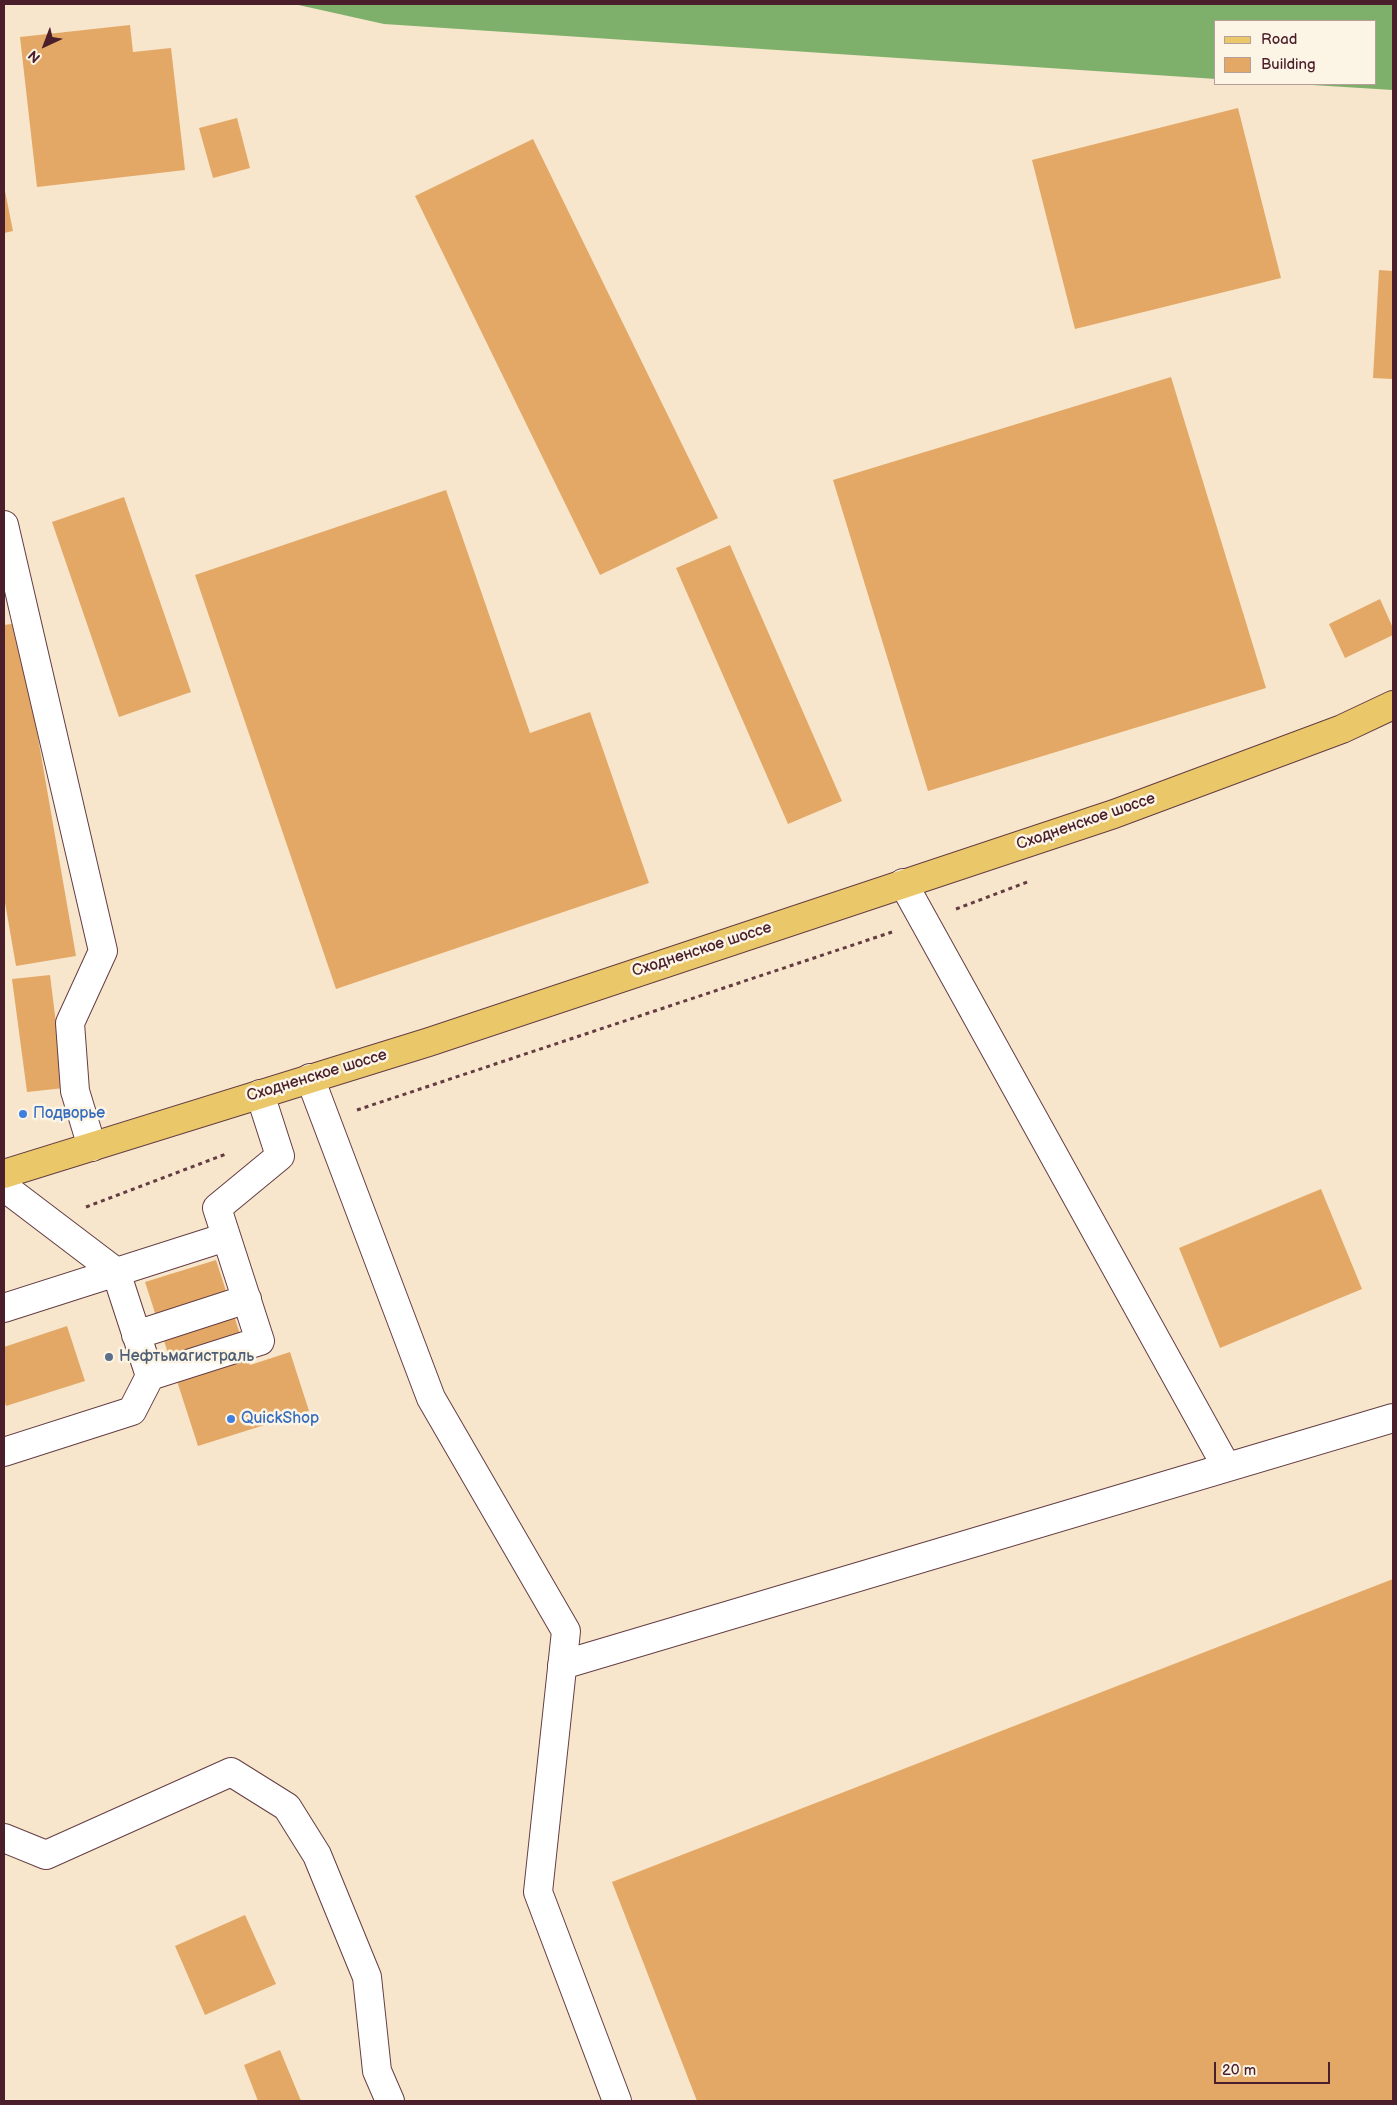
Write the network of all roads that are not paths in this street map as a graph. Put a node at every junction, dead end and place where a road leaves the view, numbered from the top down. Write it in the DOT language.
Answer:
graph roads {
  1 [pos="4,525"];
  2 [pos="1393,705"];
  3 [pos="903,883"];
  4 [pos="310,1078"];
  5 [pos="260,1094"];
  6 [pos="92,1147"];
  7 [pos="4,1174"];
  8 [pos="4,1187"];
  9 [pos="226,1237"];
  10 [pos="116,1272"];
  11 [pos="246,1299"];
  12 [pos="4,1308"];
  13 [pos="136,1335"];
  14 [pos="150,1376"];
  15 [pos="1393,1418"];
  16 [pos="4,1452"];
  17 [pos="1226,1466"];
  18 [pos="562,1665"];
  19 [pos="4,1838"];
  20 [pos="390,2101"];
  21 [pos="617,2101"];
  1 -- 6 [label="lane"];
  2 -- 3 [label="main road, Сходненское шоссе"];
  3 -- 4 [label="main road, Сходненское шоссе"];
  3 -- 17 [label="lane"];
  4 -- 5 [label="main road, Сходненское шоссе"];
  4 -- 18 [label="lane"];
  5 -- 6 [label="main road, Сходненское шоссе"];
  5 -- 9 [label="lane"];
  6 -- 7 [label="main road, Сходненское шоссе"];
  8 -- 10 [label="lane"];
  9 -- 10 [label="lane"];
  9 -- 11 [label="lane"];
  10 -- 12 [label="lane"];
  10 -- 13 [label="lane"];
  11 -- 13 [label="lane"];
  11 -- 14 [label="lane"];
  13 -- 14 [label="lane"];
  14 -- 16 [label="lane"];
  15 -- 17 [label="lane"];
  17 -- 18 [label="lane"];
  18 -- 21 [label="lane"];
  19 -- 20 [label="lane"];
}
